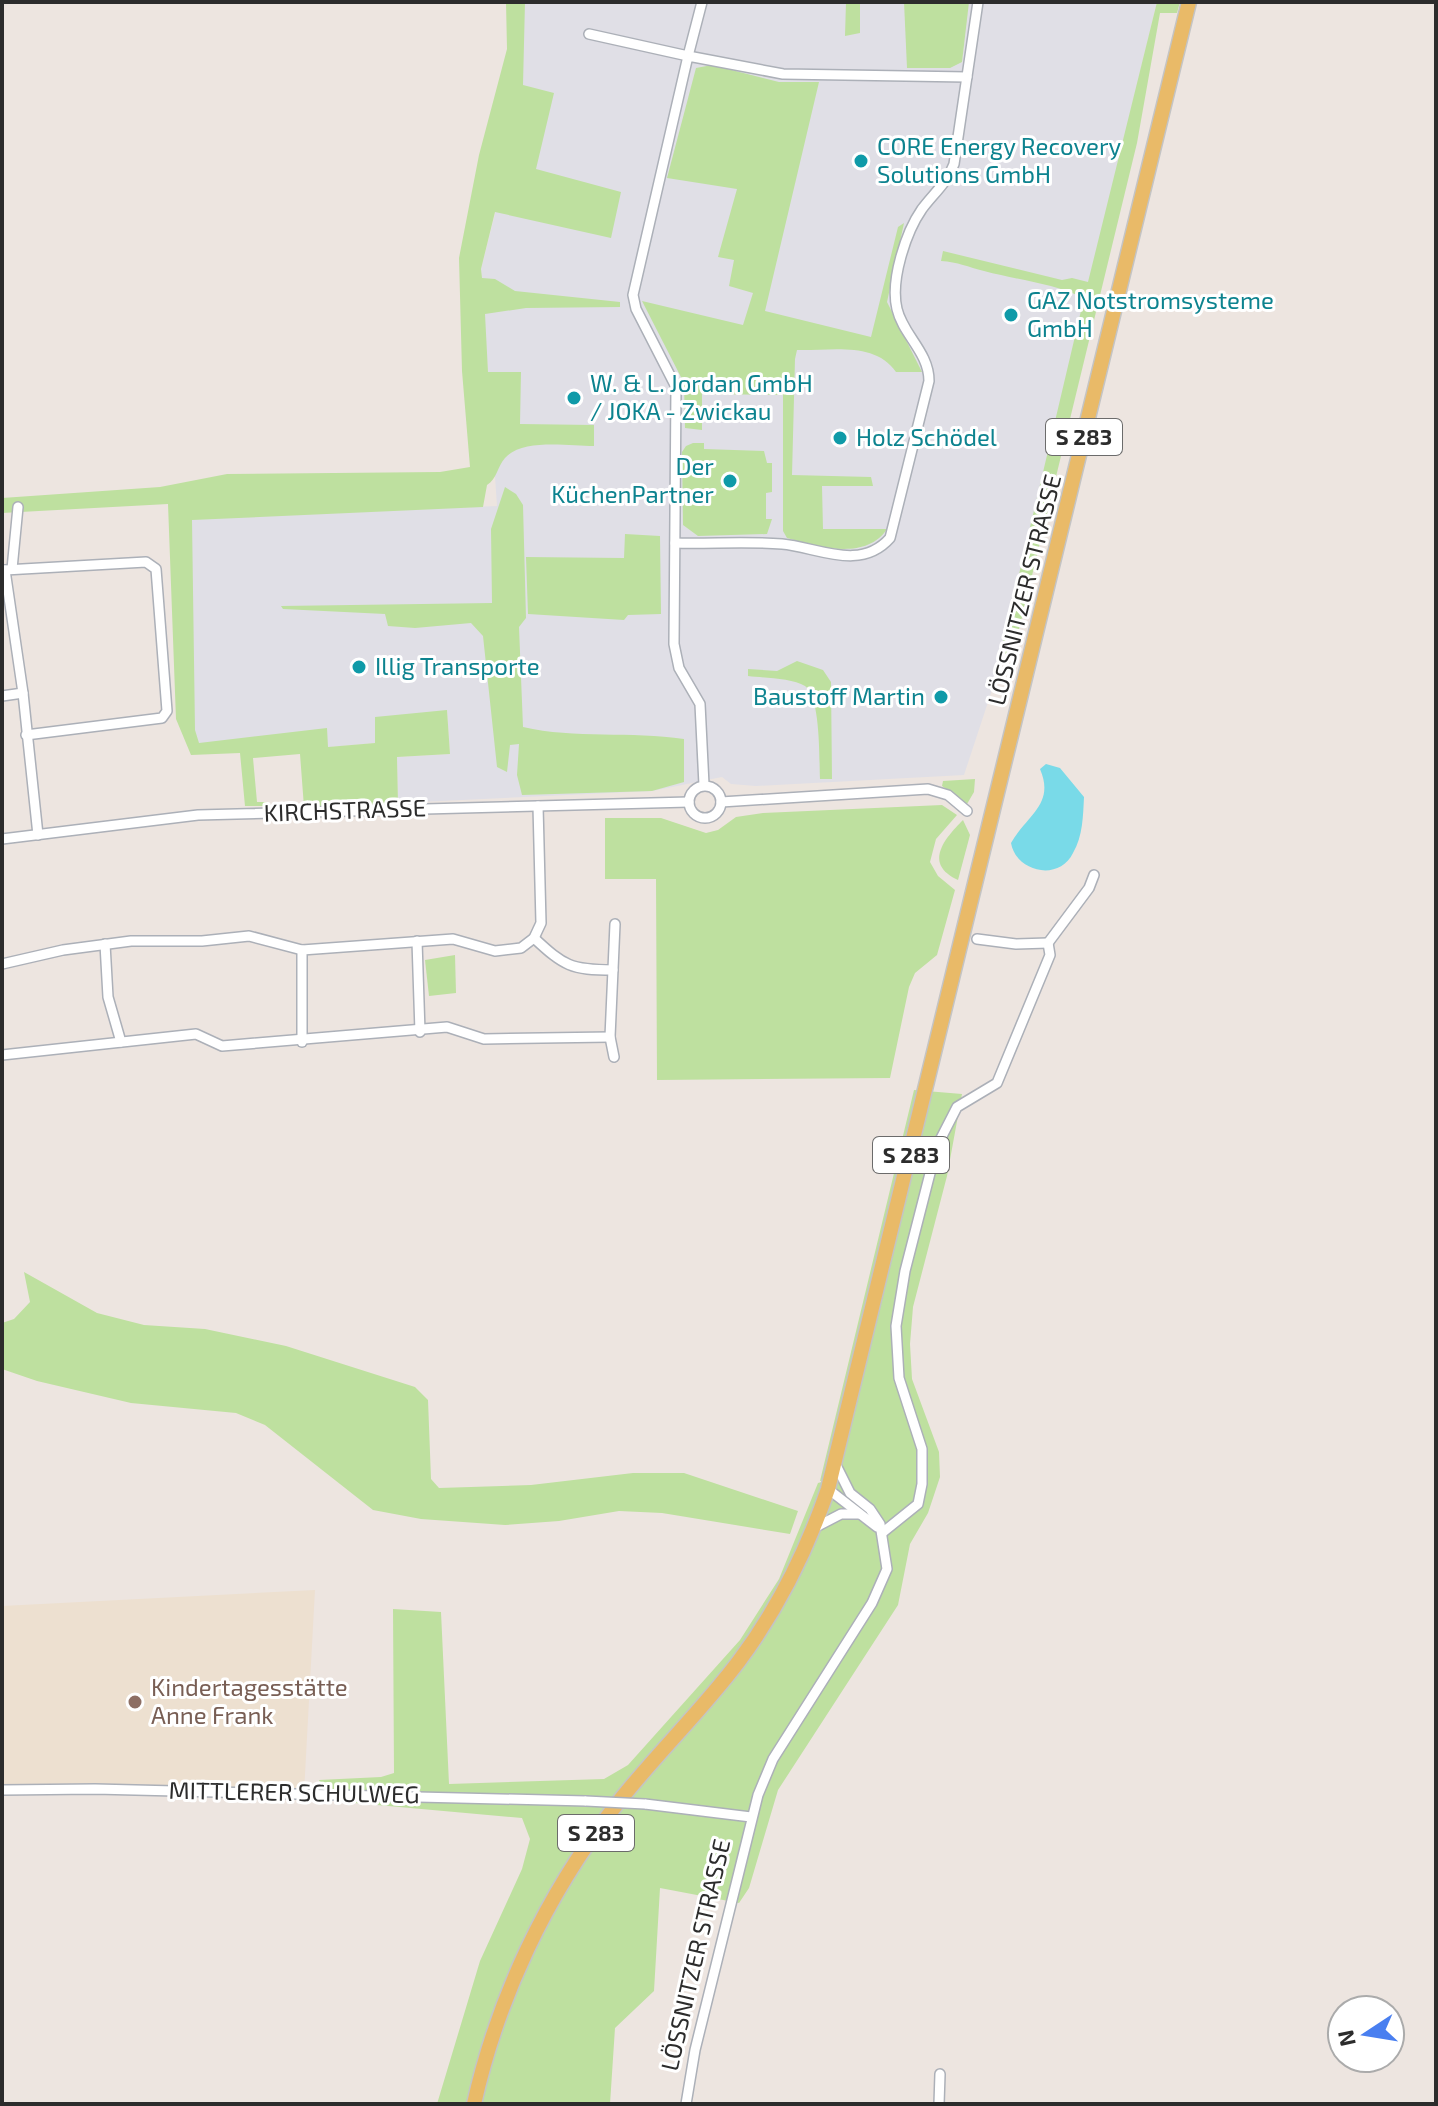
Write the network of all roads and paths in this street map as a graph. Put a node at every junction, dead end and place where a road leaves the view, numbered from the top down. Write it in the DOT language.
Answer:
graph roads {
  1 [pos="702,2"];
  2 [pos="978,2"];
  3 [pos="1189,2"];
  4 [pos="589,34"];
  5 [pos="688,56"];
  6 [pos="967,77"];
  7 [pos="18,507"];
  8 [pos="675,543"];
  9 [pos="7,569"];
  10 [pos="6,612"];
  11 [pos="23,693"];
  12 [pos="2,696"];
  13 [pos="26,735"];
  14 [pos="704,785"];
  15 [pos="689,802"];
  16 [pos="721,802"];
  17 [pos="538,806"];
  18 [pos="967,811"];
  19 [pos="38,835"];
  20 [pos="2,839"];
  21 [pos="1094,875"];
  22 [pos="615,924"];
  23 [pos="534,938"];
  24 [pos="977,939"];
  25 [pos="417,941"];
  26 [pos="1048,943"];
  27 [pos="105,944"];
  28 [pos="302,950"];
  29 [pos="2,964"];
  30 [pos="613,970"];
  31 [pos="420,1032"];
  32 [pos="610,1037"];
  33 [pos="121,1042"];
  34 [pos="302,1042"];
  35 [pos="2,1055"];
  36 [pos="614,1057"];
  37 [pos="836,1465"];
  38 [pos="828,1489"];
  39 [pos="850,1493"];
  40 [pos="863,1515"];
  41 [pos="814,1528"];
  42 [pos="882,1533"];
  43 [pos="2,1790"];
  44 [pos="751,1817"];
  45 [pos="940,2074"];
  46 [pos="474,2104"];
  47 [pos="686,2104"];
  48 [pos="939,2104"];
  1 -- 5 [label="street"];
  2 -- 6 [label="street"];
  3 -- 37 [label="main road, LÖSSNITZER STRASSE / S 283"];
  4 -- 5 [label="street"];
  5 -- 6 [label="street"];
  5 -- 8 [label="street"];
  6 -- 8 [label="street"];
  7 -- 9 [label="street"];
  8 -- 14 [label="street"];
  9 -- 10 [label="street"];
  9 -- 13 [label="street"];
  10 -- 11 [label="street"];
  11 -- 12 [label="street"];
  11 -- 13 [label="street"];
  13 -- 19 [label="street"];
  14 -- 15 [label="street"];
  14 -- 16 [label="street"];
  15 -- 16 [label="street, KIRCHSTRASSE"];
  15 -- 17 [label="street, KIRCHSTRASSE"];
  16 -- 18 [label="street, KIRCHSTRASSE"];
  17 -- 19 [label="street, KIRCHSTRASSE"];
  17 -- 23 [label="street"];
  19 -- 20 [label="street, KIRCHSTRASSE"];
  21 -- 26 [label="street"];
  22 -- 30 [label="street"];
  23 -- 25 [label="street"];
  23 -- 30 [label="street"];
  24 -- 26 [label="street"];
  25 -- 28 [label="street"];
  25 -- 31 [label="street"];
  26 -- 42 [label="street"];
  27 -- 28 [label="street"];
  27 -- 29 [label="street"];
  27 -- 33 [label="street"];
  28 -- 34 [label="street"];
  30 -- 32 [label="street"];
  31 -- 32 [label="street"];
  31 -- 34 [label="street"];
  32 -- 36 [label="street"];
  33 -- 34 [label="street"];
  33 -- 35 [label="street"];
  37 -- 38 [label="main road, S 283"];
  37 -- 39 [label="street"];
  38 -- 39 [label="street"];
  38 -- 40 [label="street"];
  38 -- 41 [label="main road, S 283"];
  39 -- 42 [label="street"];
  40 -- 41 [label="street"];
  40 -- 42 [label="street"];
  41 -- 46 [label="main road, S 283"];
  42 -- 44 [label="street, LÖSSNITZER STRASSE"];
  43 -- 44 [label="street, MITTLERER SCHULWEG, bridge"];
  44 -- 47 [label="street, LÖSSNITZER STRASSE"];
  45 -- 48 [label="street"];
}
